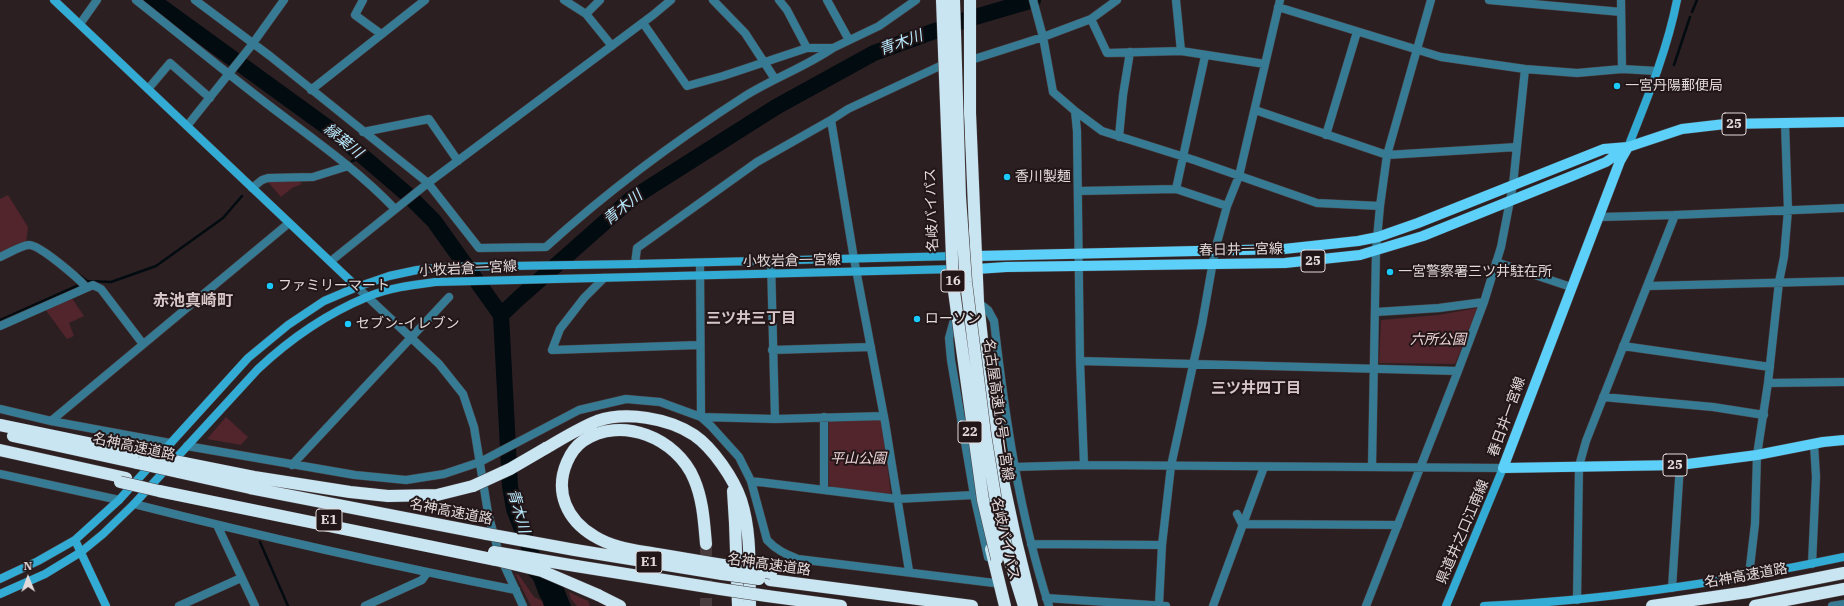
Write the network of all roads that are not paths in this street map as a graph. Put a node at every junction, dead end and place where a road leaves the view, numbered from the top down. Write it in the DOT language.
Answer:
graph roads {
  1 [pos="54,0"];
  2 [pos="97,0"];
  3 [pos="136,0"];
  4 [pos="195,0"];
  5 [pos="284,0"];
  6 [pos="363,0"];
  7 [pos="564,0"];
  8 [pos="600,0"];
  9 [pos="671,0"];
  10 [pos="713,0"];
  11 [pos="779,0"];
  12 [pos="827,0"];
  13 [pos="916,0"];
  14 [pos="940,0"];
  15 [pos="954,0"];
  16 [pos="970,0"];
  17 [pos="1033,0"];
  18 [pos="1117,0"];
  19 [pos="1176,0"];
  20 [pos="1431,0"];
  21 [pos="1489,0"];
  22 [pos="1499,0"];
  23 [pos="1621,0"];
  24 [pos="1677,0"];
  25 [pos="421,1"];
  26 [pos="1279,4"];
  27 [pos="1621,12"];
  28 [pos="586,14"];
  29 [pos="1091,19"];
  30 [pos="643,23"];
  31 [pos="80,24"];
  32 [pos="1357,32"];
  33 [pos="381,34"];
  34 [pos="1043,37"];
  35 [pos="849,40"];
  36 [pos="252,45"];
  37 [pos="612,46"];
  38 [pos="807,48"];
  39 [pos="833,48"];
  40 [pos="1181,51"];
  41 [pos="1417,51"];
  42 [pos="1130,52"];
  43 [pos="971,54"];
  44 [pos="1205,56"];
  45 [pos="764,61"];
  46 [pos="940,62"];
  47 [pos="1265,64"];
  48 [pos="1525,69"];
  49 [pos="1622,69"];
  50 [pos="1657,71"];
  51 [pos="230,74"];
  52 [pos="775,79"];
  53 [pos="148,89"];
  54 [pos="312,90"];
  55 [pos="210,98"];
  56 [pos="1255,110"];
  57 [pos="1075,111"];
  58 [pos="831,120"];
  59 [pos="1844,122"];
  60 [pos="1785,123"];
  61 [pos="187,126"];
  62 [pos="364,132"];
  63 [pos="1326,135"];
  64 [pos="1119,137"];
  65 [pos="1517,147"];
  66 [pos="1628,147"];
  67 [pos="1387,155"];
  68 [pos="1182,156"];
  69 [pos="458,162"];
  70 [pos="348,166"];
  71 [pos="1239,176"];
  72 [pos="1513,185"];
  73 [pos="426,186"];
  74 [pos="252,188"];
  75 [pos="1176,189"];
  76 [pos="1078,191"];
  77 [pos="1510,201"];
  78 [pos="1227,206"];
  79 [pos="1380,206"];
  80 [pos="397,208"];
  81 [pos="1844,208"];
  82 [pos="1788,210"];
  83 [pos="1675,215"];
  84 [pos="1600,217"];
  85 [pos="288,223"];
  86 [pos="1378,237"];
  87 [pos="1215,250"];
  88 [pos="1376,250"];
  89 [pos="1077,253"];
  90 [pos="948,256"];
  91 [pos="977,256"];
  92 [pos="0,257"];
  93 [pos="854,259"];
  94 [pos="331,261"];
  95 [pos="771,261"];
  96 [pos="1496,262"];
  97 [pos="700,263"];
  98 [pos="635,264"];
  99 [pos="1213,265"];
  100 [pos="1078,267"];
  101 [pos="949,269"];
  102 [pos="977,269"];
  103 [pos="857,272"];
  104 [pos="772,275"];
  105 [pos="700,276"];
  106 [pos="604,278"];
  107 [pos="1844,281"];
  108 [pos="1779,282"];
  109 [pos="1648,286"];
  110 [pos="86,287"];
  111 [pos="357,287"];
  112 [pos="1571,287"];
  113 [pos="367,297"];
  114 [pos="449,297"];
  115 [pos="978,302"];
  116 [pos="1484,302"];
  117 [pos="1376,312"];
  118 [pos="954,320"];
  119 [pos="0,326"];
  120 [pos="411,338"];
  121 [pos="143,344"];
  122 [pos="699,345"];
  123 [pos="1623,346"];
  124 [pos="871,347"];
  125 [pos="772,350"];
  126 [pos="1080,361"];
  127 [pos="1193,363"];
  128 [pos="1770,367"];
  129 [pos="1374,368"];
  130 [pos="1458,371"];
  131 [pos="1768,382"];
  132 [pos="1844,382"];
  133 [pos="1604,397"];
  134 [pos="0,409"];
  135 [pos="1764,415"];
  136 [pos="884,416"];
  137 [pos="824,417"];
  138 [pos="701,418"];
  139 [pos="775,419"];
  140 [pos="51,421"];
  141 [pos="0,425"];
  142 [pos="0,433"];
  143 [pos="1844,440"];
  144 [pos="170,443"];
  145 [pos="1814,444"];
  146 [pos="187,446"];
  147 [pos="0,450"];
  148 [pos="1757,455"];
  149 [pos="0,456"];
  150 [pos="141,459"];
  151 [pos="480,462"];
  152 [pos="292,465"];
  153 [pos="1084,465"];
  154 [pos="1680,465"];
  155 [pos="1171,466"];
  156 [pos="1579,466"];
  157 [pos="1014,467"];
  158 [pos="1264,467"];
  159 [pos="1372,467"];
  160 [pos="181,468"];
  161 [pos="1420,468"];
  162 [pos="1503,468"];
  163 [pos="0,474"];
  164 [pos="123,480"];
  165 [pos="732,480"];
  166 [pos="751,481"];
  167 [pos="824,490"];
  168 [pos="974,495"];
  169 [pos="897,499"];
  170 [pos="119,500"];
  171 [pos="134,504"];
  172 [pos="1236,514"];
  173 [pos="1242,524"];
  174 [pos="217,525"];
  175 [pos="1398,525"];
  176 [pos="76,540"];
  177 [pos="706,544"];
  178 [pos="1031,544"];
  179 [pos="1162,545"];
  180 [pos="81,552"];
  181 [pos="495,556"];
  182 [pos="1844,557"];
  183 [pos="1812,564"];
  184 [pos="722,570"];
  185 [pos="909,571"];
  186 [pos="428,573"];
  187 [pos="1844,573"];
  188 [pos="1749,575"];
  189 [pos="242,578"];
  190 [pos="0,579"];
  191 [pos="994,583"];
  192 [pos="1672,588"];
  193 [pos="1844,589"];
  194 [pos="516,590"];
  195 [pos="0,594"];
  196 [pos="1577,600"];
  197 [pos="1047,602"];
  198 [pos="379,603"];
  199 [pos="1844,604"];
  200 [pos="106,606"];
  201 [pos="180,606"];
  202 [pos="255,606"];
  203 [pos="365,606"];
  204 [pos="523,606"];
  205 [pos="620,606"];
  206 [pos="738,606"];
  207 [pos="750,606"];
  208 [pos="841,606"];
  209 [pos="972,606"];
  210 [pos="1000,606"];
  211 [pos="1005,606"];
  212 [pos="1011,606"];
  213 [pos="1024,606"];
  214 [pos="1032,606"];
  215 [pos="1162,606"];
  216 [pos="1213,606"];
  217 [pos="1366,606"];
  218 [pos="1446,606"];
  219 [pos="1484,606"];
  220 [pos="1652,606"];
  221 [pos="1755,606"];
  222 [pos="1832,606"];
  1 -- 31 [label="main road"];
  2 -- 31 [label="street"];
  3 -- 51 [label="street"];
  4 -- 36 [label="street"];
  5 -- 36 [label="street"];
  6 -- 33 [label="street"];
  7 -- 28 [label="street"];
  8 -- 28 [label="street"];
  9 -- 30 [label="street"];
  10 -- 45 [label="street"];
  11 -- 38 [label="street"];
  12 -- 35 [label="street"];
  13 -- 35 [label="street"];
  14 -- 46 [label="highway, 名岐バイパス / 22"];
  14 -- 212 [label="highway, 名古屋高速16号一宮線 / 16, bridge"];
  15 -- 213 [label="highway, 名古屋高速16号一宮線 / 16, bridge"];
  16 -- 43 [label="highway, 名岐バイパス / 22"];
  17 -- 34 [label="street"];
  18 -- 29 [label="street"];
  19 -- 40 [label="street"];
  20 -- 41 [label="street"];
  21 -- 22 [label="street"];
  22 -- 27 [label="street"];
  23 -- 27 [label="street"];
  24 -- 50 [label="main road"];
  25 -- 33 [label="street"];
  26 -- 32 [label="street"];
  26 -- 47 [label="street"];
  27 -- 49 [label="street"];
  28 -- 37 [label="street"];
  29 -- 34 [label="street"];
  29 -- 42 [label="street"];
  30 -- 37 [label="street"];
  30 -- 45 [label="street"];
  31 -- 53 [label="main road"];
  32 -- 41 [label="street"];
  32 -- 63 [label="street"];
  33 -- 54 [label="street"];
  34 -- 43 [label="street"];
  34 -- 57 [label="street"];
  35 -- 39 [label="street"];
  36 -- 51 [label="street"];
  36 -- 54 [label="street"];
  37 -- 69 [label="street"];
  38 -- 39 [label="street"];
  38 -- 45 [label="street"];
  39 -- 52 [label="street"];
  40 -- 42 [label="street"];
  40 -- 44 [label="street"];
  41 -- 48 [label="street"];
  41 -- 67 [label="street"];
  42 -- 64 [label="street"];
  43 -- 91 [label="highway, 名岐バイパス / 22"];
  44 -- 47 [label="street"];
  44 -- 68 [label="street"];
  45 -- 52 [label="street"];
  46 -- 58 [label="street"];
  46 -- 90 [label="highway, 名岐バイパス / 22"];
  47 -- 56 [label="street"];
  48 -- 49 [label="street"];
  48 -- 65 [label="street"];
  49 -- 50 [label="street"];
  50 -- 66 [label="main road"];
  51 -- 55 [label="street"];
  51 -- 70 [label="street"];
  52 -- 73 [label="street"];
  53 -- 55 [label="street"];
  53 -- 61 [label="main road"];
  54 -- 62 [label="street"];
  55 -- 61 [label="street"];
  56 -- 63 [label="street"];
  56 -- 71 [label="street"];
  57 -- 64 [label="street"];
  57 -- 76 [label="street"];
  58 -- 93 [label="street"];
  58 -- 98 [label="street"];
  59 -- 60 [label="main road, 春日井一宮線 / 25"];
  60 -- 66 [label="main road, 春日井一宮線 / 25"];
  60 -- 82 [label="street"];
  61 -- 74 [label="main road"];
  62 -- 69 [label="street"];
  62 -- 73 [label="street"];
  63 -- 67 [label="street"];
  64 -- 68 [label="street"];
  65 -- 67 [label="street"];
  65 -- 72 [label="street"];
  66 -- 72 [label="main road, 春日井一宮線 / 25"];
  66 -- 77 [label="main road, 春日井一宮線 / 25"];
  66 -- 84 [label="main road, 春日井一宮線"];
  67 -- 79 [label="street"];
  68 -- 71 [label="street"];
  68 -- 75 [label="street"];
  69 -- 73 [label="street"];
  70 -- 74 [label="street"];
  70 -- 80 [label="street"];
  71 -- 78 [label="street"];
  71 -- 79 [label="street"];
  72 -- 77 [label="street"];
  72 -- 86 [label="main road, 春日井一宮線 / 25"];
  73 -- 80 [label="street"];
  74 -- 85 [label="main road"];
  75 -- 76 [label="street"];
  75 -- 78 [label="street"];
  76 -- 89 [label="street"];
  77 -- 88 [label="main road, 春日井一宮線 / 25"];
  77 -- 96 [label="street"];
  78 -- 87 [label="street"];
  79 -- 86 [label="street"];
  80 -- 94 [label="street"];
  81 -- 82 [label="street"];
  82 -- 83 [label="street"];
  82 -- 108 [label="street"];
  83 -- 84 [label="street"];
  83 -- 109 [label="street"];
  84 -- 112 [label="main road, 春日井一宮線"];
  85 -- 94 [label="main road"];
  85 -- 121 [label="street"];
  86 -- 87 [label="main road, 春日井一宮線 / 25"];
  86 -- 88 [label="street"];
  87 -- 89 [label="main road, 春日井一宮線 / 25"];
  87 -- 99 [label="street"];
  88 -- 99 [label="main road, 春日井一宮線 / 25"];
  88 -- 117 [label="street"];
  89 -- 91 [label="main road, 春日井一宮線 / 25"];
  89 -- 100 [label="street"];
  90 -- 91 [label="main road, 小牧岩倉一宮線"];
  90 -- 93 [label="main road, 小牧岩倉一宮線"];
  90 -- 101 [label="highway, 名岐バイパス / 22"];
  91 -- 102 [label="highway, 名岐バイパス / 22"];
  92 -- 110 [label="street"];
  93 -- 95 [label="main road, 小牧岩倉一宮線"];
  93 -- 103 [label="street"];
  94 -- 111 [label="main road"];
  95 -- 97 [label="main road, 小牧岩倉一宮線"];
  95 -- 104 [label="street"];
  96 -- 112 [label="street"];
  96 -- 116 [label="street"];
  97 -- 98 [label="main road, 小牧岩倉一宮線"];
  97 -- 105 [label="street"];
  98 -- 111 [label="main road, 小牧岩倉一宮線"];
  99 -- 100 [label="main road, 春日井一宮線 / 25"];
  99 -- 127 [label="street"];
  100 -- 102 [label="main road, 春日井一宮線 / 25"];
  100 -- 126 [label="street"];
  101 -- 102 [label="main road, 小牧岩倉一宮線"];
  101 -- 103 [label="main road, 小牧岩倉一宮線"];
  101 -- 118 [label="highway, 名岐バイパス / 22"];
  102 -- 115 [label="highway, 名岐バイパス / 22"];
  103 -- 104 [label="main road, 小牧岩倉一宮線"];
  103 -- 124 [label="street"];
  104 -- 105 [label="main road, 小牧岩倉一宮線"];
  104 -- 125 [label="street"];
  105 -- 106 [label="main road, 小牧岩倉一宮線"];
  105 -- 122 [label="street"];
  106 -- 113 [label="main road, 小牧岩倉一宮線"];
  106 -- 122 [label="street"];
  107 -- 108 [label="street"];
  108 -- 109 [label="street"];
  108 -- 128 [label="street"];
  109 -- 123 [label="street"];
  110 -- 119 [label="street"];
  110 -- 121 [label="street"];
  111 -- 113 [label="street"];
  111 -- 144 [label="main road, 小牧岩倉一宮線"];
  112 -- 162 [label="main road, 春日井一宮線"];
  113 -- 120 [label="street"];
  113 -- 146 [label="main road, 小牧岩倉一宮線"];
  114 -- 120 [label="street"];
  115 -- 157 [label="street"];
  115 -- 214 [label="highway, 名岐バイパス / 22"];
  116 -- 117 [label="street"];
  116 -- 130 [label="street"];
  117 -- 129 [label="street"];
  118 -- 168 [label="street"];
  118 -- 211 [label="highway, 名岐バイパス / 22"];
  120 -- 151 [label="street"];
  120 -- 152 [label="street"];
  121 -- 140 [label="street"];
  122 -- 138 [label="street"];
  123 -- 128 [label="street"];
  123 -- 133 [label="street"];
  124 -- 125 [label="street"];
  124 -- 136 [label="street"];
  125 -- 139 [label="street"];
  126 -- 127 [label="street"];
  126 -- 153 [label="street"];
  127 -- 129 [label="street"];
  127 -- 155 [label="street"];
  128 -- 131 [label="street"];
  129 -- 130 [label="street"];
  129 -- 159 [label="street"];
  130 -- 161 [label="street"];
  131 -- 132 [label="street"];
  131 -- 135 [label="street"];
  133 -- 135 [label="street"];
  133 -- 156 [label="street"];
  134 -- 140 [label="street"];
  135 -- 148 [label="street"];
  136 -- 137 [label="street"];
  136 -- 169 [label="street"];
  137 -- 139 [label="street"];
  137 -- 167 [label="street"];
  138 -- 139 [label="street"];
  138 -- 151 [label="street"];
  138 -- 166 [label="street"];
  140 -- 144 [label="street"];
  141 -- 150 [label="highway"];
  142 -- 150 [label="highway, 名神高速道路"];
  143 -- 145 [label="main road, 春日井一宮線 / 25"];
  144 -- 170 [label="main road, 小牧岩倉一宮線"];
  145 -- 148 [label="main road, 春日井一宮線 / 25"];
  145 -- 183 [label="street"];
  146 -- 152 [label="street"];
  146 -- 171 [label="main road, 小牧岩倉一宮線"];
  147 -- 164 [label="highway"];
  148 -- 154 [label="main road, 春日井一宮線 / 25"];
  148 -- 188 [label="street"];
  149 -- 164 [label="highway"];
  150 -- 160 [label="highway, bridge"];
  151 -- 152 [label="street"];
  151 -- 194 [label="street"];
  153 -- 155 [label="street"];
  153 -- 157 [label="street"];
  154 -- 156 [label="main road, 春日井一宮線 / 25"];
  154 -- 192 [label="street"];
  155 -- 158 [label="street"];
  155 -- 179 [label="street"];
  156 -- 162 [label="main road, 春日井一宮線 / 25"];
  156 -- 196 [label="street"];
  157 -- 178 [label="street"];
  158 -- 159 [label="street"];
  158 -- 173 [label="street"];
  159 -- 161 [label="street"];
  160 -- 165 [label="highway, bridge"];
  160 -- 184 [label="highway, 名神高速道路 / E1, bridge"];
  161 -- 162 [label="street"];
  161 -- 175 [label="street"];
  162 -- 218 [label="main road, 県道井之口江南線"];
  163 -- 170 [label="street"];
  164 -- 181 [label="highway, bridge"];
  165 -- 206 [label="highway"];
  165 -- 207 [label="highway"];
  166 -- 167 [label="street"];
  166 -- 185 [label="street"];
  167 -- 169 [label="street"];
  168 -- 169 [label="street"];
  168 -- 191 [label="street"];
  169 -- 185 [label="street"];
  170 -- 176 [label="main road, 小牧岩倉一宮線"];
  171 -- 174 [label="street"];
  171 -- 180 [label="main road, 小牧岩倉一宮線"];
  172 -- 173 [label="street"];
  173 -- 175 [label="street"];
  173 -- 216 [label="street"];
  174 -- 186 [label="street"];
  174 -- 189 [label="street"];
  175 -- 217 [label="street"];
  176 -- 180 [label="main road"];
  176 -- 190 [label="main road, 小牧岩倉一宮線"];
  177 -- 184 [label="highway"];
  178 -- 179 [label="street"];
  178 -- 197 [label="street"];
  179 -- 215 [label="street"];
  180 -- 195 [label="main road, 小牧岩倉一宮線"];
  180 -- 200 [label="main road"];
  181 -- 205 [label="highway, bridge"];
  181 -- 208 [label="highway, E1, bridge"];
  182 -- 183 [label="main road"];
  183 -- 188 [label="main road"];
  184 -- 209 [label="highway, 名神高速道路 / E1, bridge"];
  185 -- 191 [label="street"];
  186 -- 194 [label="street"];
  186 -- 198 [label="street"];
  187 -- 220 [label="highway, 名神高速道路"];
  188 -- 192 [label="main road"];
  189 -- 201 [label="street"];
  189 -- 202 [label="street"];
  191 -- 210 [label="street"];
  192 -- 196 [label="main road"];
  193 -- 221 [label="highway"];
  194 -- 204 [label="street"];
  196 -- 219 [label="main road"];
  197 -- 215 [label="street"];
  198 -- 203 [label="street"];
  199 -- 222 [label="street"];
}
